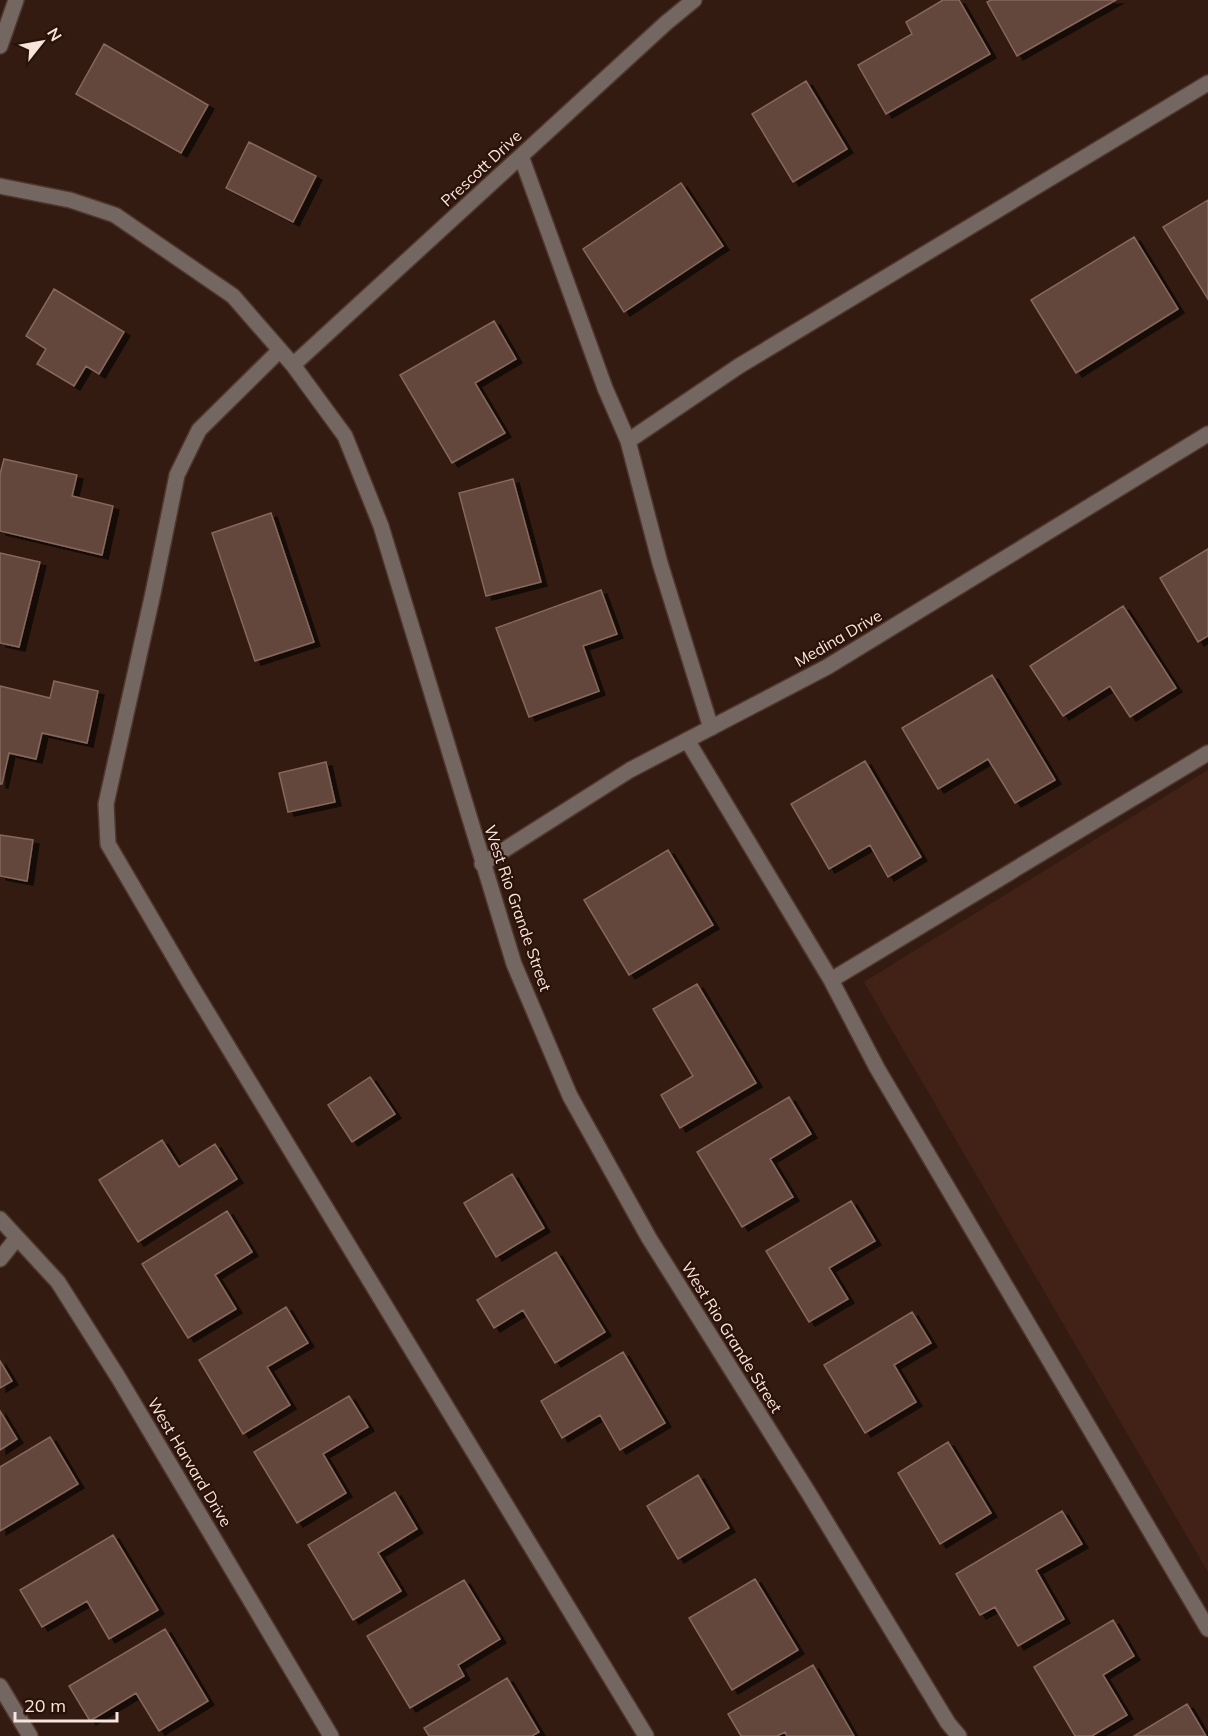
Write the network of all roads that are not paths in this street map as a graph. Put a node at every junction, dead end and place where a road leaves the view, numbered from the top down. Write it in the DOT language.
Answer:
graph roads {
  1 [pos="15,0"];
  2 [pos="694,0"];
  3 [pos="0,46"];
  4 [pos="1208,83"];
  5 [pos="521,156"];
  6 [pos="0,186"];
  7 [pos="280,350"];
  8 [pos="293,365"];
  9 [pos="1208,434"];
  10 [pos="628,441"];
  11 [pos="711,728"];
  12 [pos="687,740"];
  13 [pos="1208,753"];
  14 [pos="482,864"];
  15 [pos="831,980"];
  16 [pos="0,1220"];
  17 [pos="17,1238"];
  18 [pos="0,1259"];
  19 [pos="1208,1629"];
  20 [pos="0,1686"];
  21 [pos="30,1736"];
  22 [pos="331,1736"];
  23 [pos="646,1736"];
  24 [pos="959,1736"];
  1 -- 3 [label="street"];
  2 -- 5 [label="street, Prescott Drive"];
  4 -- 10 [label="street"];
  5 -- 8 [label="street, Prescott Drive"];
  5 -- 10 [label="street"];
  6 -- 7 [label="street, West Rio Grande Street"];
  7 -- 8 [label="street, West Rio Grande Street"];
  7 -- 23 [label="street"];
  8 -- 14 [label="street, West Rio Grande Street"];
  9 -- 11 [label="street, Medina Drive"];
  10 -- 11 [label="street"];
  11 -- 12 [label="street, Medina Drive"];
  12 -- 14 [label="street, Medina Drive"];
  12 -- 15 [label="street"];
  13 -- 15 [label="street"];
  14 -- 24 [label="street, West Rio Grande Street"];
  15 -- 19 [label="street"];
  16 -- 17 [label="street, West Harvard Drive"];
  17 -- 18 [label="street"];
  17 -- 22 [label="street, West Harvard Drive"];
  20 -- 21 [label="street"];
}
